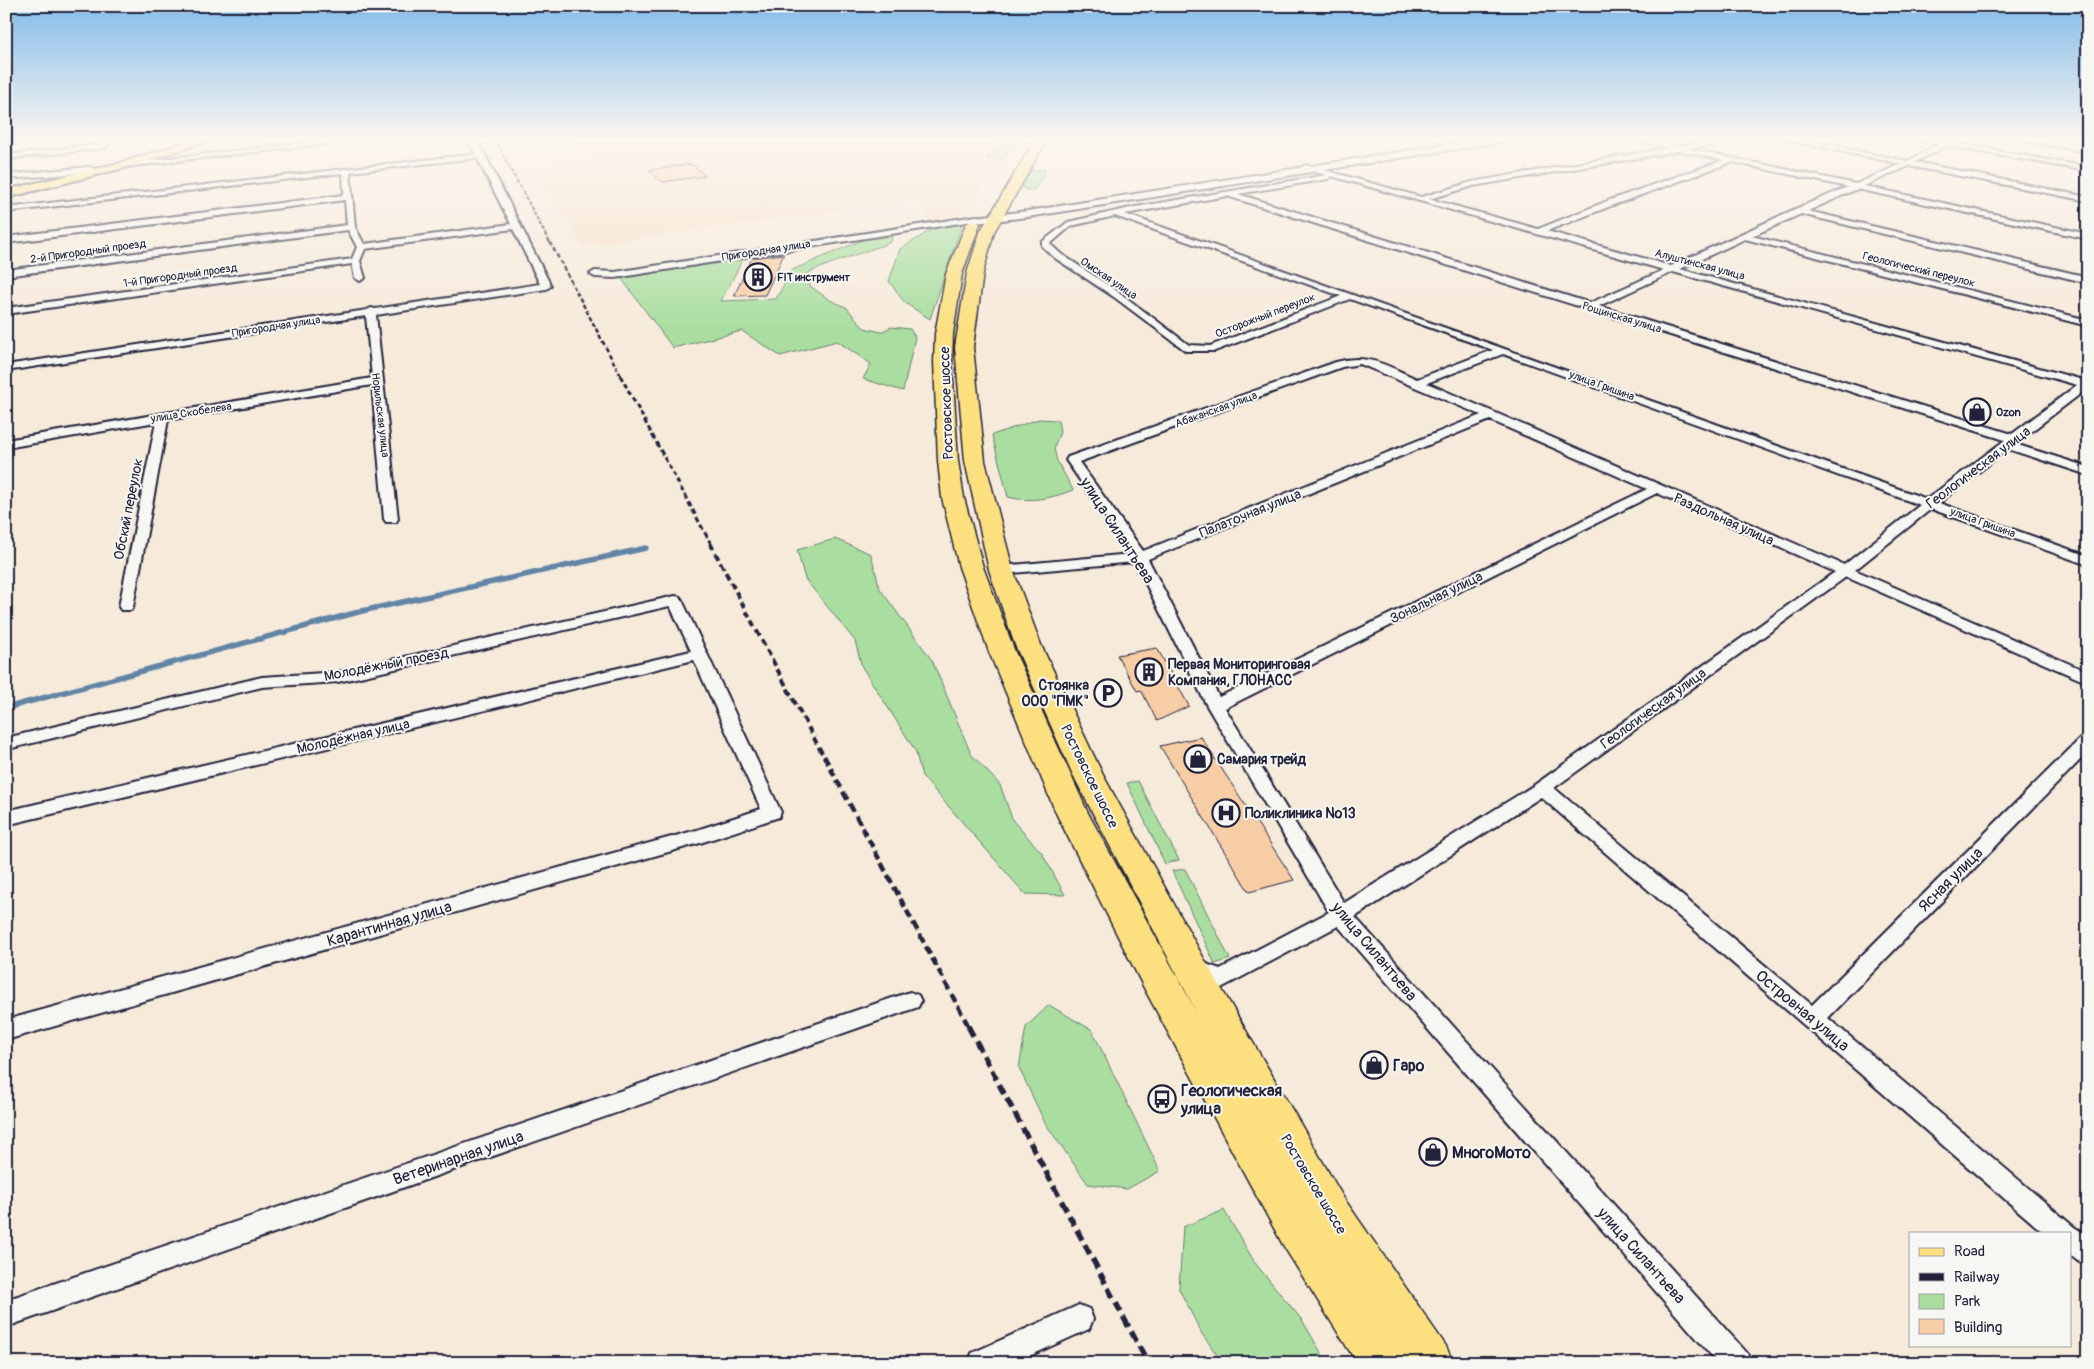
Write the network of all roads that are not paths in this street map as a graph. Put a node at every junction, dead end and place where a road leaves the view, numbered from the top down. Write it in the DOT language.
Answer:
graph roads {
  1 [pos="75,202"];
  2 [pos="301,202"];
  3 [pos="348,202"];
  4 [pos="504,202"];
  5 [pos="1009,202"];
  6 [pos="1038,202"];
  7 [pos="1078,202"];
  8 [pos="1086,202"];
  9 [pos="1184,202"];
  10 [pos="1254,202"];
  11 [pos="1431,202"];
  12 [pos="1613,202"];
  13 [pos="1820,202"];
  14 [pos="1924,202"];
  15 [pos="6,210"];
  16 [pos="1798,211"];
  17 [pos="1115,214"];
  18 [pos="982,216"];
  19 [pos="516,226"];
  20 [pos="351,227"];
  21 [pos="1538,232"];
  22 [pos="1744,236"];
  23 [pos="2088,237"];
  24 [pos="6,240"];
  25 [pos="361,247"];
  26 [pos="356,261"];
  27 [pos="1671,270"];
  28 [pos="6,273"];
  29 [pos="595,274"];
  30 [pos="360,278"];
  31 [pos="2088,280"];
  32 [pos="1350,296"];
  33 [pos="1590,307"];
  34 [pos="6,311"];
  35 [pos="371,311"];
  36 [pos="2088,323"];
  37 [pos="1186,348"];
  38 [pos="1503,350"];
  39 [pos="1360,361"];
  40 [pos="6,368"];
  41 [pos="376,381"];
  42 [pos="1417,383"];
  43 [pos="2087,384"];
  44 [pos="1489,416"];
  45 [pos="163,417"];
  46 [pos="2010,442"];
  47 [pos="6,444"];
  48 [pos="1072,460"];
  49 [pos="2088,471"];
  50 [pos="1656,489"];
  51 [pos="1930,503"];
  52 [pos="391,520"];
  53 [pos="1140,557"];
  54 [pos="2088,561"];
  55 [pos="1001,570"];
  56 [pos="1844,572"];
  57 [pos="126,607"];
  58 [pos="699,654"];
  59 [pos="2088,678"];
  60 [pos="1215,706"];
  61 [pos="2088,741"];
  62 [pos="8,744"];
  63 [pos="1542,788"];
  64 [pos="6,818"];
  65 [pos="1340,915"];
  66 [pos="1190,967"];
  67 [pos="910,1000"];
  68 [pos="1813,1018"];
  69 [pos="6,1030"];
  70 [pos="2063,1232"];
  71 [pos="2072,1240"];
  72 [pos="2088,1253"];
  73 [pos="6,1314"];
  74 [pos="1079,1319"];
  75 [pos="982,1363"];
  76 [pos="1384,1363"];
  77 [pos="1429,1363"];
  78 [pos="1737,1363"];
  1 -- 15 [label="street"];
  2 -- 24 [label="street"];
  3 -- 20 [label="street"];
  4 -- 19 [label="street"];
  5 -- 18 [label="highway, Ростовское шоссе"];
  6 -- 8 [label="street"];
  7 -- 18 [label="street, Пригородная улица"];
  8 -- 18 [label="street, Пригородная улица"];
  9 -- 17 [label="street"];
  10 -- 33 [label="street, Рощинская улица"];
  11 -- 21 [label="street, Алуштинская улица"];
  12 -- 21 [label="street"];
  13 -- 16 [label="street"];
  14 -- 23 [label="street"];
  16 -- 22 [label="street"];
  16 -- 31 [label="street"];
  17 -- 32 [label="street, улица Гришина"];
  17 -- 37 [label="street, Омская улица"];
  18 -- 29 [label="street, Пригородная улица"];
  18 -- 55 [label="highway, Ростовское шоссе"];
  18 -- 76 [label="highway, Ростовское шоссе"];
  19 -- 25 [label="street"];
  19 -- 35 [label="street, Пригородная улица"];
  20 -- 25 [label="street"];
  20 -- 28 [label="street, 2-й Пригородный проезд"];
  21 -- 27 [label="street, Алуштинская улица"];
  22 -- 27 [label="street"];
  22 -- 36 [label="street, Геологический переулок"];
  25 -- 26 [label="street"];
  26 -- 30 [label="street"];
  26 -- 34 [label="street, 1-й Пригородный проезд"];
  27 -- 33 [label="street"];
  27 -- 43 [label="street, Алуштинская улица"];
  32 -- 37 [label="street, Осторожный переулок"];
  32 -- 38 [label="street, улица Гришина"];
  33 -- 46 [label="street, Рощинская улица"];
  35 -- 40 [label="street, Пригородная улица"];
  35 -- 41 [label="street, Норильская улица"];
  38 -- 42 [label="street"];
  38 -- 51 [label="street, улица Гришина"];
  39 -- 42 [label="street, Раздольная улица"];
  39 -- 48 [label="street, Абаканская улица"];
  41 -- 45 [label="street, улица Скобелева"];
  41 -- 52 [label="street, Норильская улица"];
  42 -- 44 [label="street, Раздольная улица"];
  43 -- 46 [label="street, Геологическая улица"];
  44 -- 50 [label="street, Раздольная улица"];
  44 -- 53 [label="street, Палаточная улица"];
  45 -- 47 [label="street, улица Скобелева"];
  45 -- 57 [label="street, Обский переулок"];
  46 -- 49 [label="street, Рощинская улица"];
  46 -- 51 [label="street, Геологическая улица"];
  48 -- 53 [label="street, улица Силантьева"];
  50 -- 56 [label="street, Раздольная улица"];
  50 -- 60 [label="street, Зональная улица"];
  51 -- 54 [label="street, улица Гришина"];
  51 -- 56 [label="street, Геологическая улица"];
  53 -- 55 [label="street, Палаточная улица"];
  53 -- 60 [label="street, улица Силантьева"];
  55 -- 66 [label="highway, Ростовское шоссе"];
  56 -- 59 [label="street, Раздольная улица"];
  56 -- 63 [label="street, Геологическая улица"];
  58 -- 62 [label="street, Молодёжный проезд"];
  58 -- 64 [label="street, Молодёжная улица"];
  58 -- 69 [label="street, Карантинная улица"];
  60 -- 65 [label="street, улица Силантьева"];
  61 -- 68 [label="street, Ясная улица"];
  63 -- 65 [label="street, Геологическая улица"];
  63 -- 68 [label="street, Островная улица"];
  65 -- 66 [label="street, Геологическая улица"];
  65 -- 78 [label="street, улица Силантьева"];
  66 -- 77 [label="highway, Ростовское шоссе"];
  67 -- 73 [label="street, Ветеринарная улица"];
  68 -- 70 [label="street, Островная улица"];
  71 -- 72 [label="street"];
  74 -- 75 [label="street"];
}
